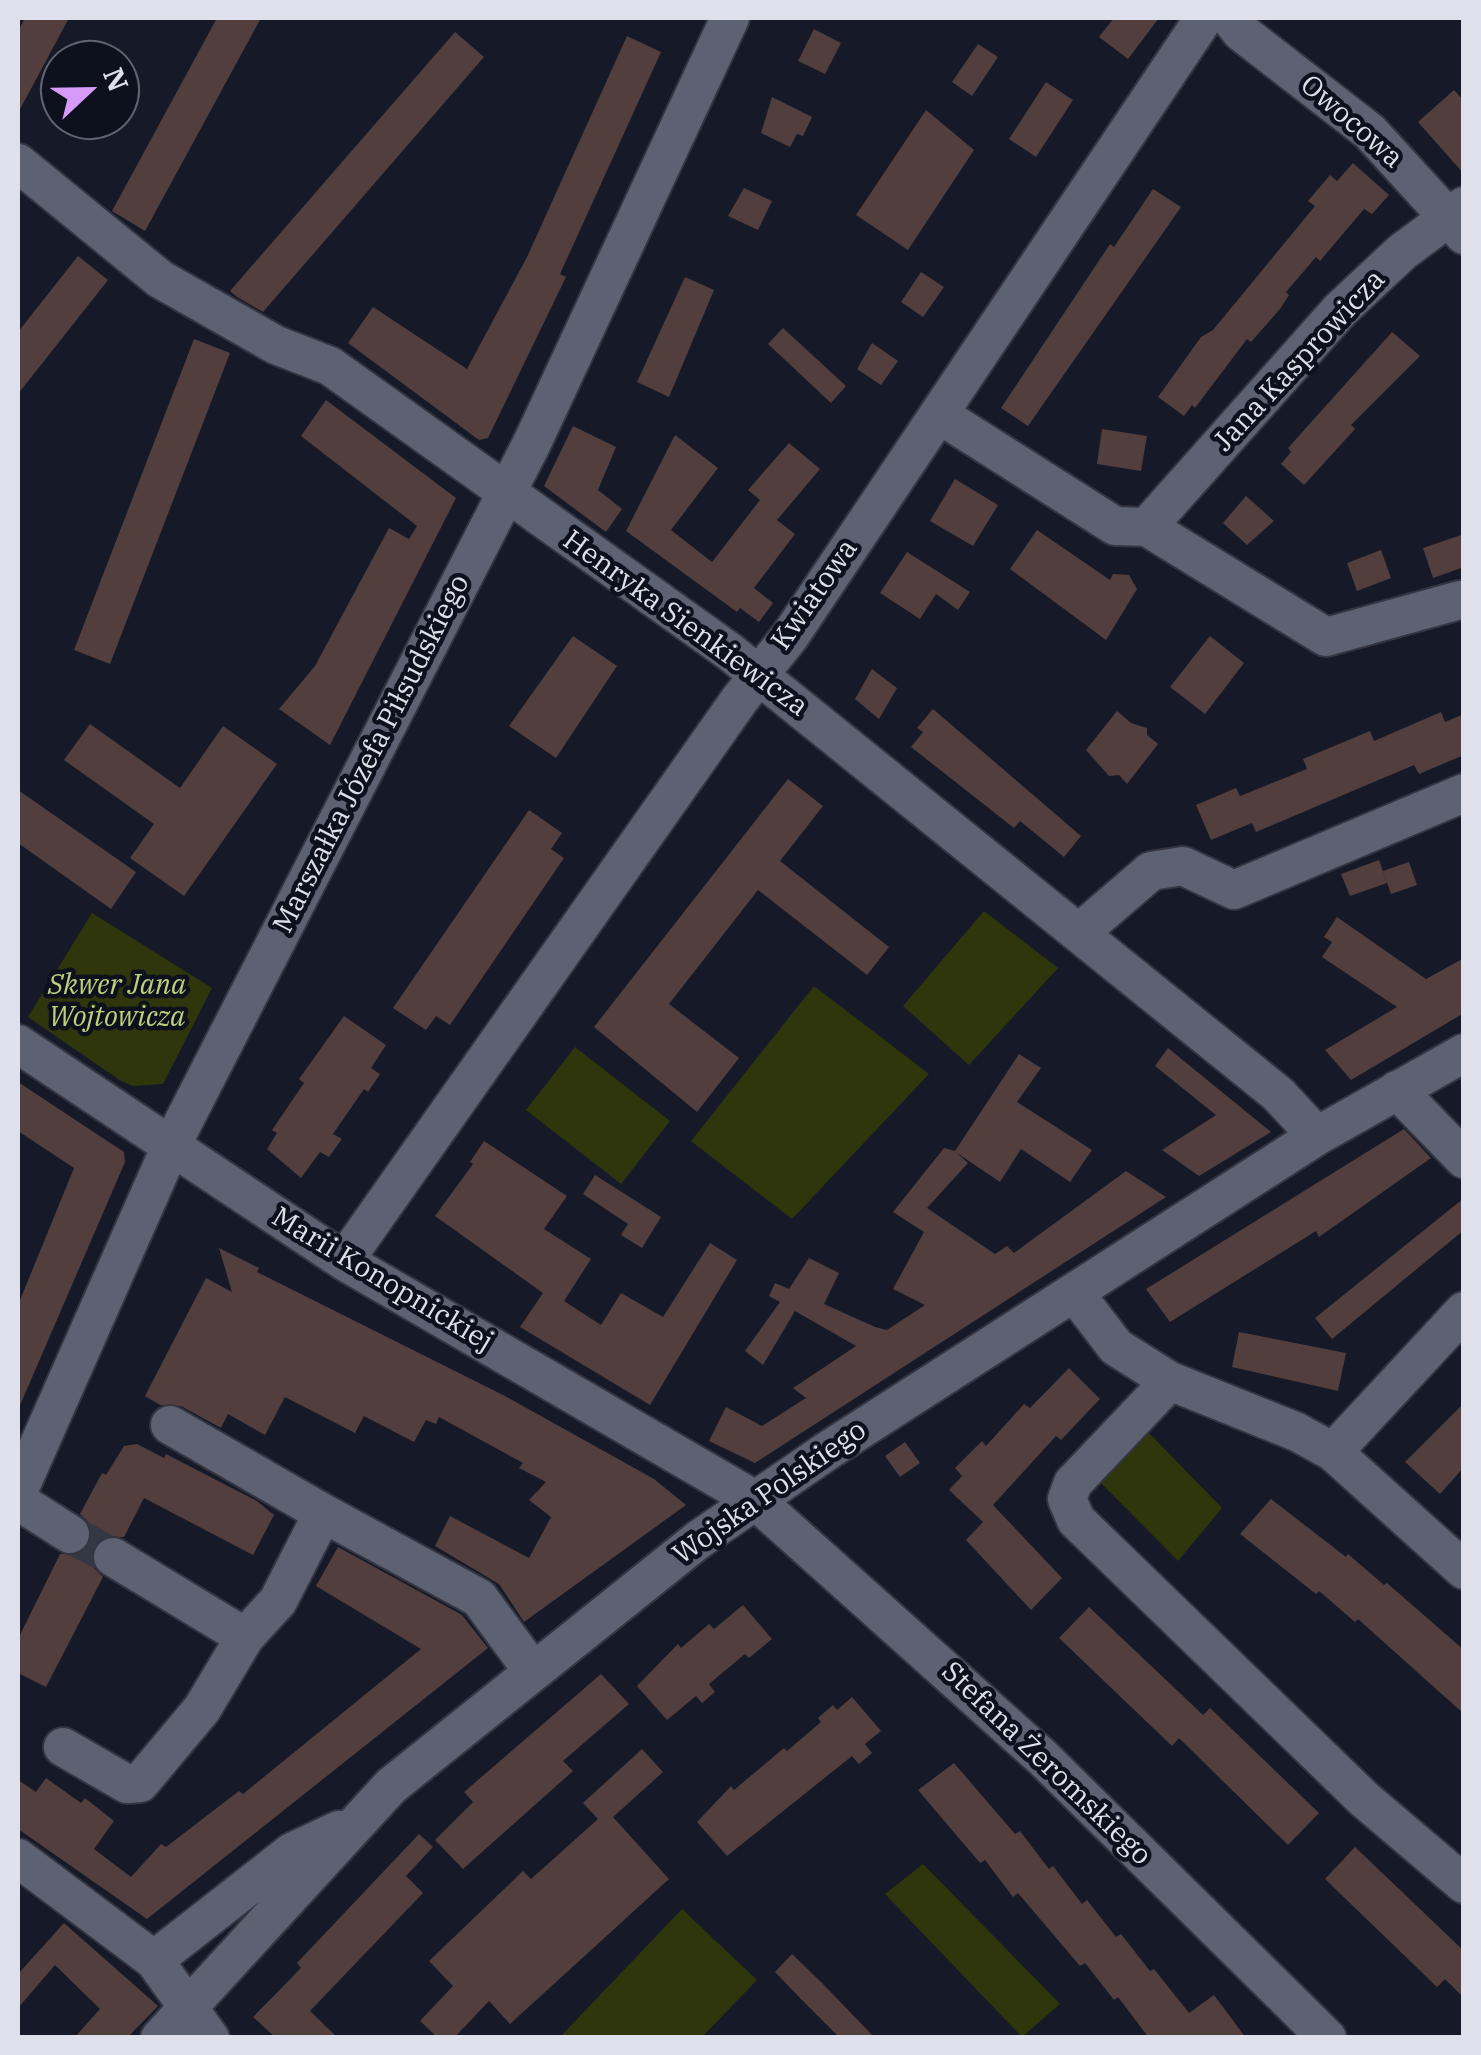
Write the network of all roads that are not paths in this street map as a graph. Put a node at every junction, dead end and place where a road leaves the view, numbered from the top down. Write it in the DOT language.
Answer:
graph roads {
  1 [pos="730,18"];
  2 [pos="1204,18"];
  3 [pos="1230,18"];
  4 [pos="18,164"];
  5 [pos="1459,219"];
  6 [pos="940,415"];
  7 [pos="506,494"];
  8 [pos="1147,527"];
  9 [pos="1460,600"];
  10 [pos="759,674"];
  11 [pos="1464,793"];
  12 [pos="1079,933"];
  13 [pos="18,1044"];
  14 [pos="1464,1053"];
  15 [pos="1397,1090"];
  16 [pos="1317,1136"];
  17 [pos="171,1146"];
  18 [pos="1464,1158"];
  19 [pos="344,1262"];
  20 [pos="1074,1292"];
  21 [pos="1464,1310"];
  22 [pos="1170,1381"];
  23 [pos="170,1426"];
  24 [pos="1333,1452"];
  25 [pos="18,1492"];
  26 [pos="755,1500"];
  27 [pos="18,1501"];
  28 [pos="323,1513"];
  29 [pos="70,1534"];
  30 [pos="113,1557"];
  31 [pos="1464,1570"];
  32 [pos="245,1637"];
  33 [pos="532,1670"];
  34 [pos="63,1748"];
  35 [pos="355,1822"];
  36 [pos="18,1858"];
  37 [pos="1464,1884"];
  38 [pos="154,1960"];
  39 [pos="199,2022"];
  40 [pos="160,2038"];
  41 [pos="1327,2038"];
  1 -- 7 [label="street, Marszałka Józefa Piłsudskiego"];
  2 -- 6 [label="street, Kwiatowa"];
  3 -- 5 [label="street, Owocowa"];
  4 -- 7 [label="street, Henryka Sienkiewicza"];
  5 -- 8 [label="street, Jana Kasprowicza"];
  6 -- 8 [label="street"];
  6 -- 10 [label="street, Kwiatowa"];
  7 -- 10 [label="street, Henryka Sienkiewicza"];
  7 -- 17 [label="street, Marszałka Józefa Piłsudskiego"];
  8 -- 9 [label="street"];
  10 -- 12 [label="street, Henryka Sienkiewicza"];
  10 -- 19 [label="street, Kwiatowa"];
  11 -- 12 [label="street"];
  12 -- 16 [label="street, Henryka Sienkiewicza"];
  13 -- 17 [label="street, Marii Konopnickiej"];
  14 -- 15 [label="street, Wojska Polskiego"];
  15 -- 16 [label="street, Wojska Polskiego"];
  15 -- 18 [label="street"];
  16 -- 20 [label="street, Wojska Polskiego"];
  17 -- 19 [label="street, Marii Konopnickiej"];
  17 -- 25 [label="street, Marszałka Józefa Piłsudskiego"];
  19 -- 26 [label="street, Marii Konopnickiej"];
  20 -- 22 [label="street"];
  20 -- 26 [label="street, Wojska Polskiego"];
  21 -- 24 [label="street"];
  22 -- 24 [label="street"];
  22 -- 37 [label="street"];
  23 -- 28 [label="street"];
  24 -- 31 [label="street"];
  26 -- 33 [label="street, Wojska Polskiego"];
  26 -- 41 [label="street, Stefana Żeromskiego"];
  27 -- 29 [label="street"];
  28 -- 32 [label="street"];
  28 -- 33 [label="street"];
  30 -- 32 [label="street"];
  32 -- 34 [label="street"];
  33 -- 35 [label="street, Wojska Polskiego"];
  35 -- 38 [label="street"];
  35 -- 39 [label="street, Wojska Polskiego"];
  36 -- 38 [label="street"];
  38 -- 39 [label="street"];
  39 -- 40 [label="street, Wojska Polskiego"];
}
